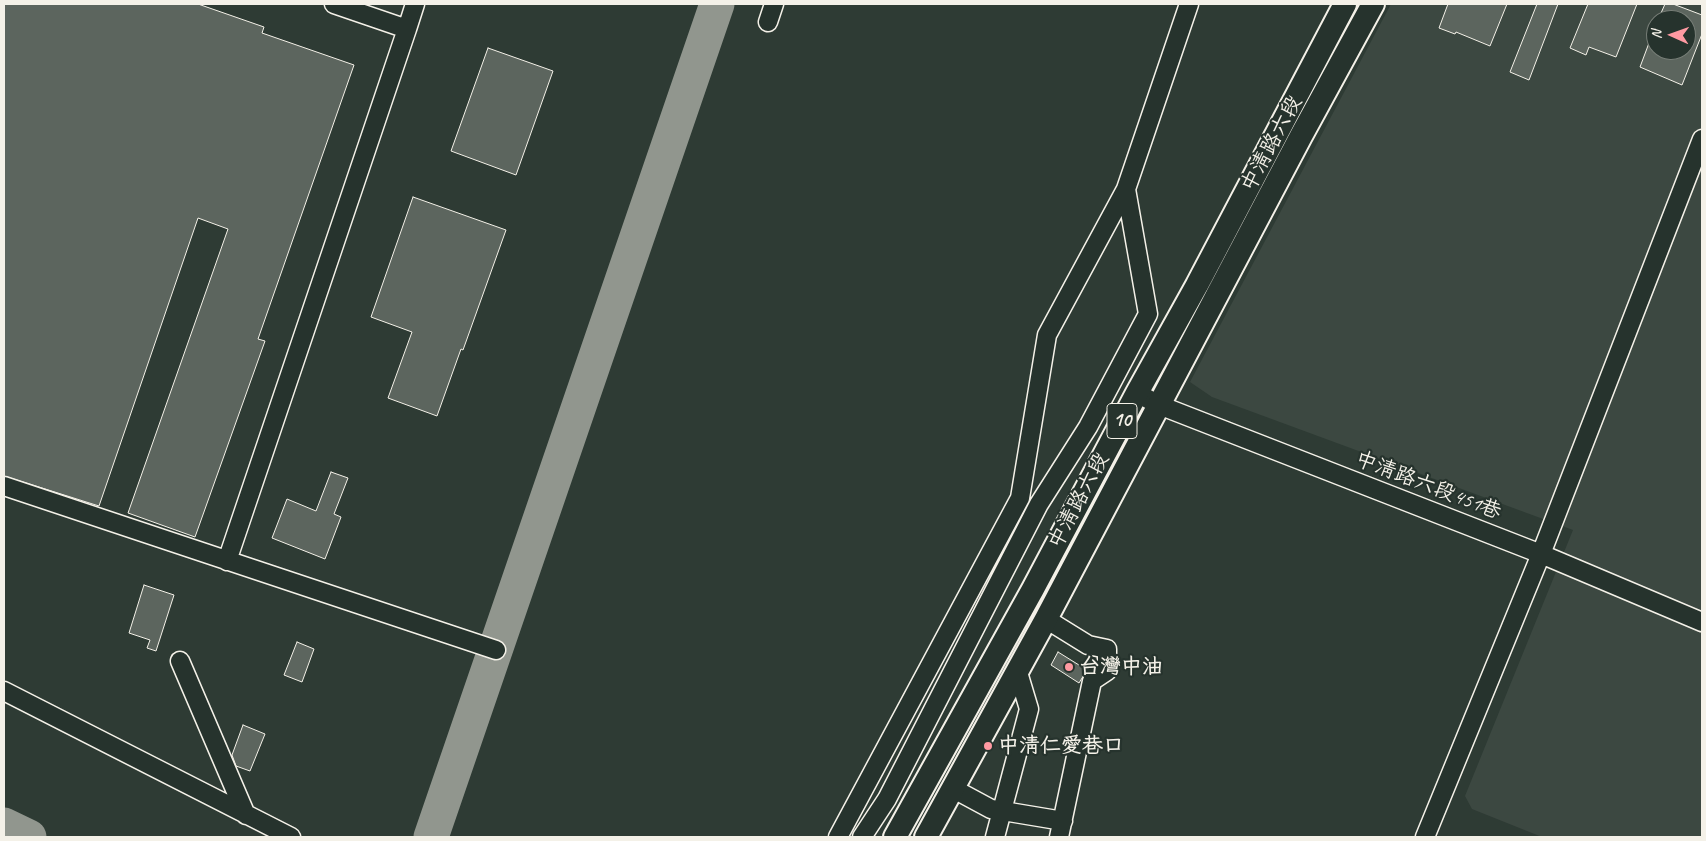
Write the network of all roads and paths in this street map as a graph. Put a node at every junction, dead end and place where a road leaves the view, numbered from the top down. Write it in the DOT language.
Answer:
graph roads {
  1 [pos="334,4"];
  2 [pos="415,4"];
  3 [pos="774,4"];
  4 [pos="1189,4"];
  5 [pos="1345,4"];
  6 [pos="1373,4"];
  7 [pos="768,22"];
  8 [pos="407,29"];
  9 [pos="1702,138"];
  10 [pos="1126,189"];
  11 [pos="1137,392"];
  12 [pos="1159,405"];
  13 [pos="4,486"];
  14 [pos="1541,554"];
  15 [pos="227,561"];
  16 [pos="1046,618"];
  17 [pos="1702,622"];
  18 [pos="496,650"];
  19 [pos="180,661"];
  20 [pos="1017,669"];
  21 [pos="4,691"];
  22 [pos="952,788"];
  23 [pos="1001,811"];
  24 [pos="246,815"];
  25 [pos="1061,829"];
  26 [pos="291,837"];
  27 [pos="838,837"];
  28 [pos="862,837"];
  29 [pos="895,837"];
  30 [pos="926,837"];
  31 [pos="995,837"];
  32 [pos="1428,837"];
  1 -- 8 [label="street"];
  2 -- 8 [label="street"];
  3 -- 7 [label="street"];
  4 -- 10 [label="street"];
  5 -- 11 [label="main road, 中清路六段 / 10"];
  6 -- 12 [label="main road, 中清路六段 / 10"];
  8 -- 15 [label="street"];
  9 -- 14 [label="street"];
  10 -- 27 [label="street"];
  10 -- 28 [label="street"];
  11 -- 12 [label="street, 中清路六段451巷"];
  11 -- 29 [label="main road, 中清路六段 / 10"];
  12 -- 14 [label="street, 中清路六段451巷"];
  12 -- 16 [label="main road, 中清路六段 / 10"];
  13 -- 15 [label="street"];
  14 -- 17 [label="street, 中清路六段451巷"];
  14 -- 32 [label="street"];
  15 -- 18 [label="street"];
  16 -- 20 [label="main road, 中清路六段 / 10"];
  16 -- 25 [label="street"];
  19 -- 24 [label="street"];
  20 -- 22 [label="main road, 中清路六段 / 10"];
  20 -- 23 [label="street"];
  21 -- 24 [label="street"];
  22 -- 23 [label="street"];
  22 -- 30 [label="main road, 中清路六段 / 10"];
  23 -- 25 [label="street"];
  23 -- 31 [label="street"];
  24 -- 26 [label="street"];
}
